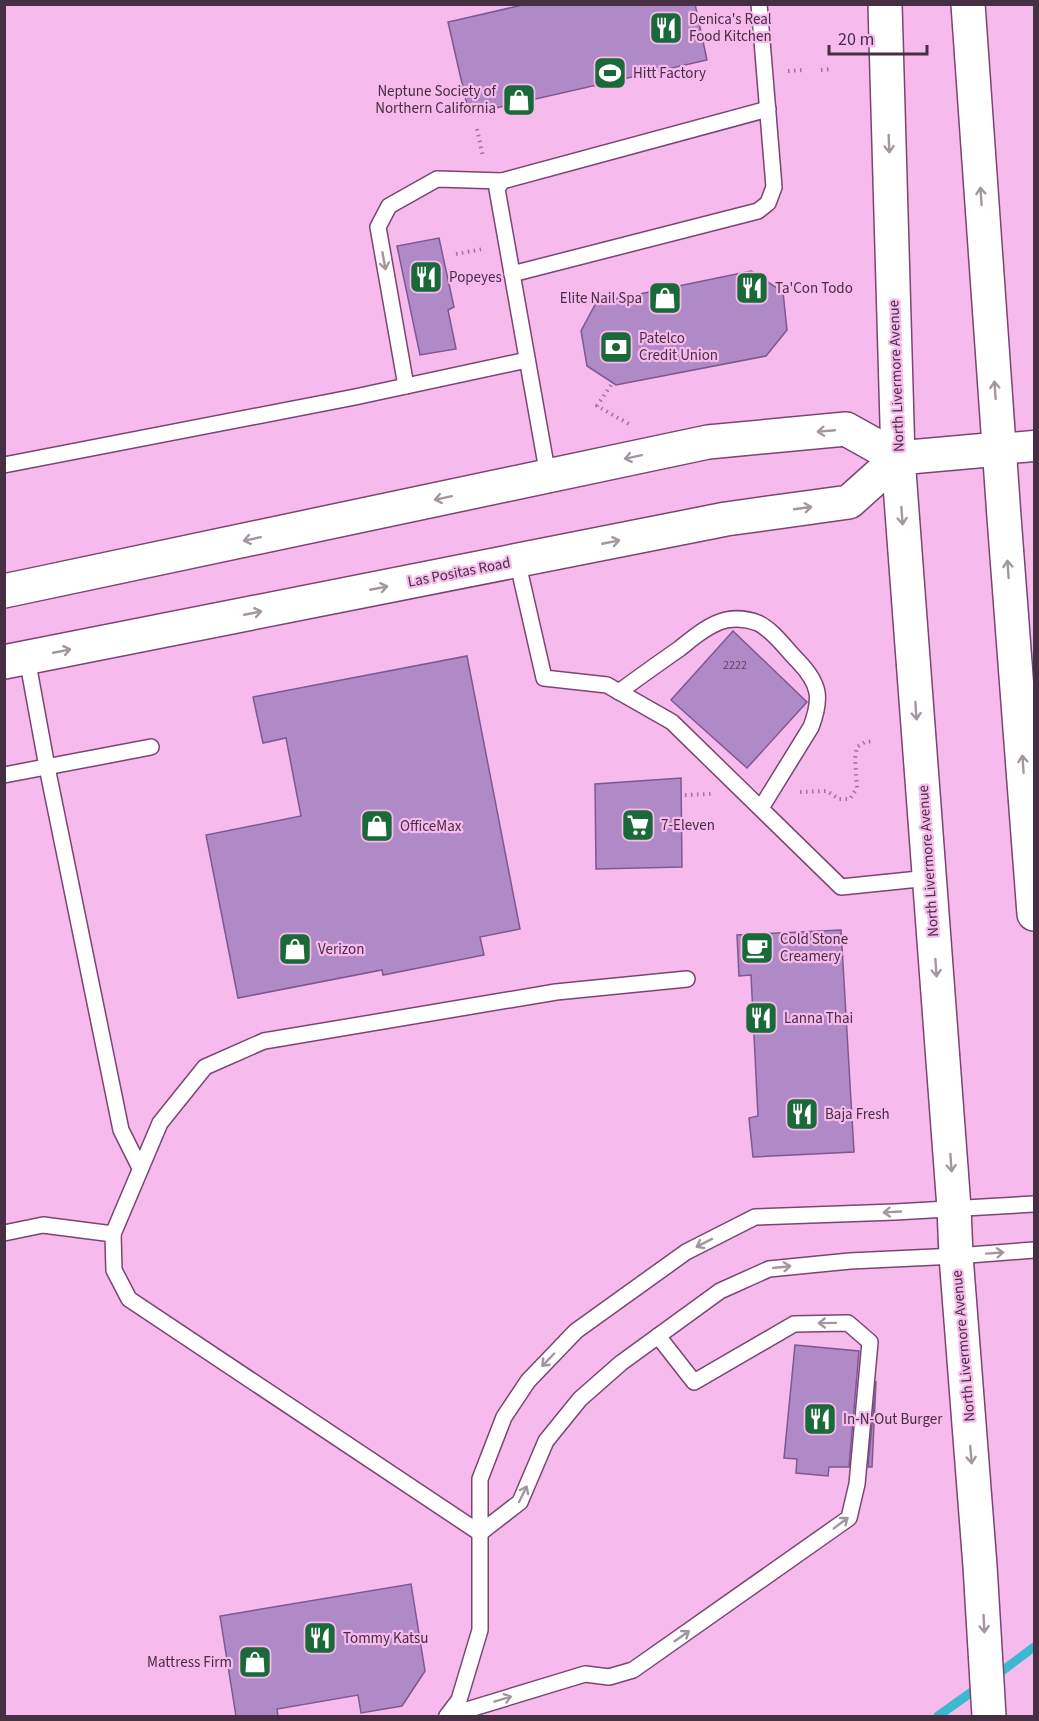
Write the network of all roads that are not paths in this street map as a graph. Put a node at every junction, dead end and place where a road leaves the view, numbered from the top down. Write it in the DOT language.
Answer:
graph roads {
  1 [pos="759,4"];
  2 [pos="885,4"];
  3 [pos="968,4"];
  4 [pos="768,109"];
  5 [pos="502,181"];
  6 [pos="512,274"];
  7 [pos="527,360"];
  8 [pos="406,386"];
  9 [pos="1035,446"];
  10 [pos="999,449"];
  11 [pos="898,458"];
  12 [pos="4,465"];
  13 [pos="548,476"];
  14 [pos="517,561"];
  15 [pos="4,591"];
  16 [pos="16,660"];
  17 [pos="619,692"];
  18 [pos="151,747"];
  19 [pos="47,767"];
  20 [pos="4,775"];
  21 [pos="761,808"];
  22 [pos="929,878"];
  23 [pos="1034,894"];
  24 [pos="687,979"];
  25 [pos="140,1168"];
  26 [pos="1035,1204"];
  27 [pos="954,1208"];
  28 [pos="4,1233"];
  29 [pos="113,1234"];
  30 [pos="1035,1250"];
  31 [pos="956,1256"];
  32 [pos="658,1336"];
  33 [pos="480,1533"];
  34 [pos="447,1716"];
  35 [pos="989,1716"];
  1 -- 4 [label="lane"];
  2 -- 11 [label="main road, North Livermore Avenue, one-way"];
  10 -- 3 [label="main road, one-way"];
  4 -- 5 [label="lane"];
  4 -- 6 [label="lane"];
  5 -- 6 [label="lane"];
  5 -- 8 [label="lane, one-way"];
  6 -- 7 [label="lane"];
  7 -- 8 [label="lane"];
  7 -- 13 [label="lane"];
  8 -- 12 [label="lane"];
  9 -- 10 [label="street"];
  10 -- 11 [label="main road"];
  23 -- 10 [label="main road, one-way"];
  11 -- 13 [label="main road, one-way"];
  14 -- 11 [label="main road, Las Positas Road, one-way"];
  11 -- 22 [label="main road, North Livermore Avenue, one-way"];
  13 -- 15 [label="main road, one-way"];
  16 -- 14 [label="main road, Las Positas Road, one-way"];
  14 -- 17 [label="lane"];
  16 -- 19 [label="lane"];
  17 -- 21 [label="lane"];
  17 -- 21 [label="lane"];
  18 -- 19 [label="lane"];
  19 -- 20 [label="lane"];
  19 -- 25 [label="lane"];
  21 -- 22 [label="lane"];
  22 -- 27 [label="main road, North Livermore Avenue, one-way"];
  24 -- 25 [label="lane"];
  25 -- 29 [label="lane"];
  26 -- 27 [label="lane"];
  27 -- 31 [label="main road, North Livermore Avenue"];
  27 -- 33 [label="lane, one-way"];
  28 -- 29 [label="lane"];
  29 -- 33 [label="lane"];
  31 -- 30 [label="lane, one-way"];
  32 -- 31 [label="lane, one-way"];
  31 -- 35 [label="main road, North Livermore Avenue, one-way"];
  33 -- 32 [label="lane, one-way"];
  34 -- 32 [label="lane, one-way"];
  33 -- 34 [label="lane"];
}
